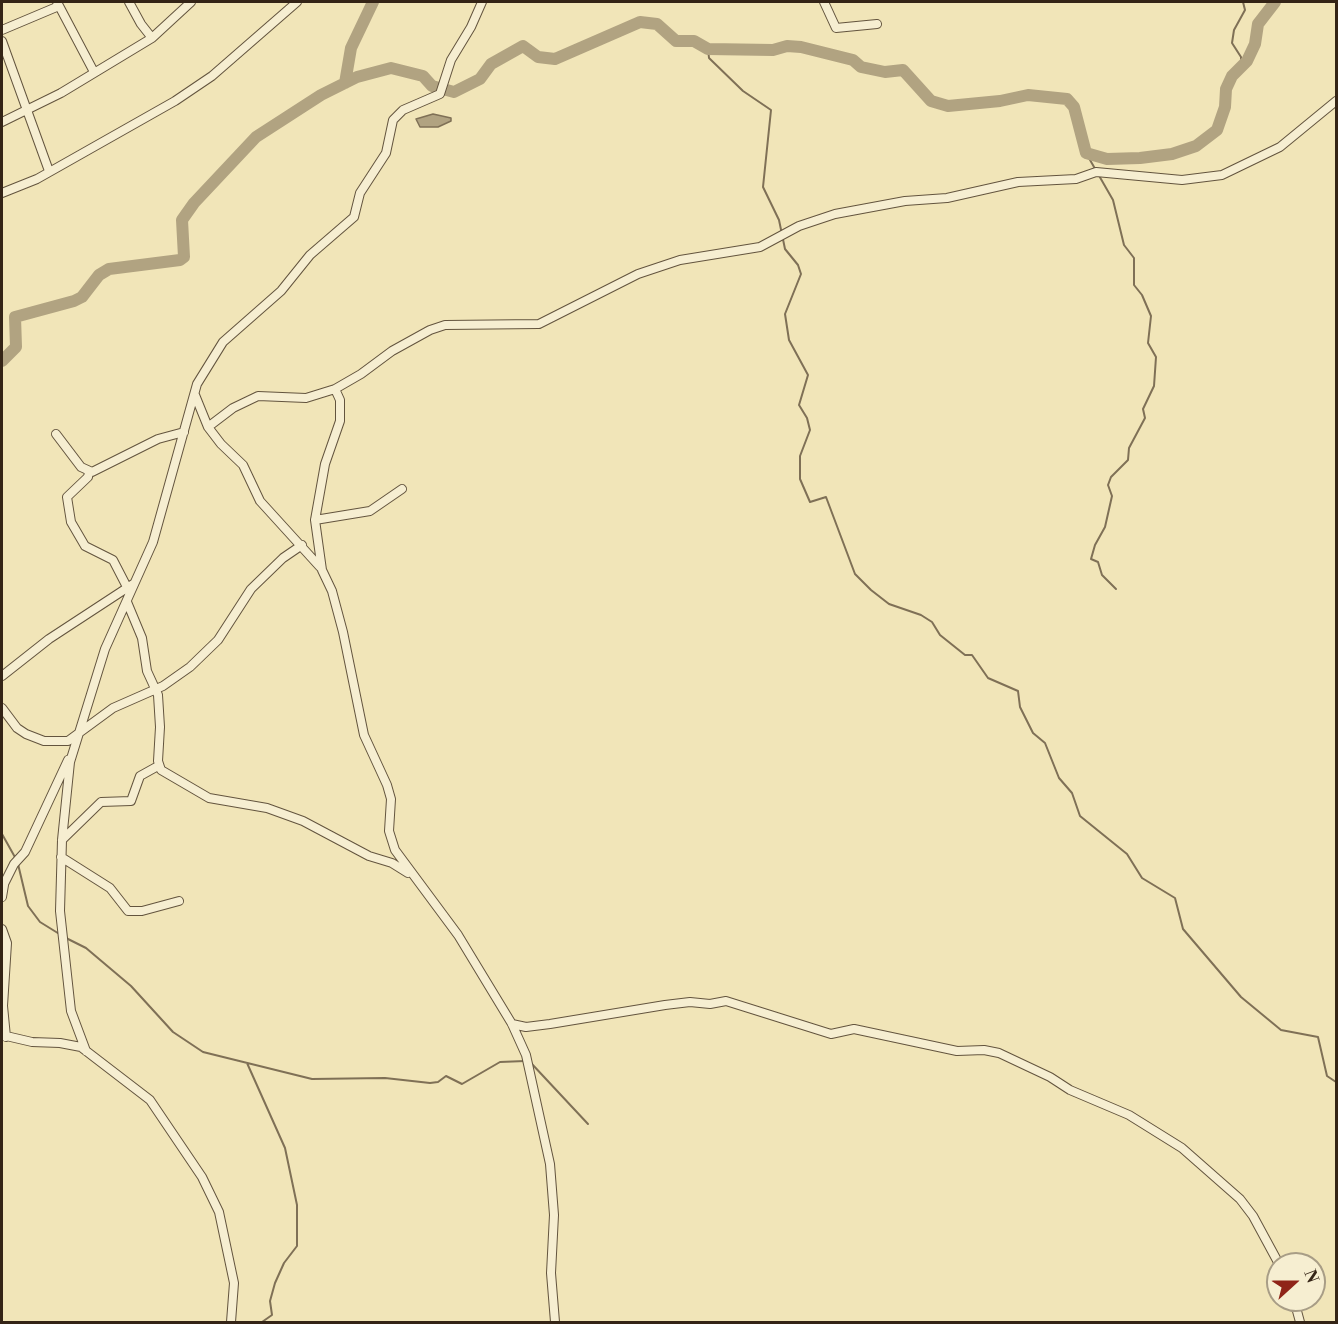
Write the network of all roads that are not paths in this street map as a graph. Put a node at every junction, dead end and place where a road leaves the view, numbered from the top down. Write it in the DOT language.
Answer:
graph roads {
  1 [pos="129,2"];
  2 [pos="191,2"];
  3 [pos="297,2"];
  4 [pos="482,2"];
  5 [pos="825,2"];
  6 [pos="58,4"];
  7 [pos="877,24"];
  8 [pos="2,30"];
  9 [pos="152,38"];
  10 [pos="2,41"];
  11 [pos="94,72"];
  12 [pos="1336,101"];
  13 [pos="28,110"];
  14 [pos="2,122"];
  15 [pos="49,171"];
  16 [pos="2,194"];
  17 [pos="335,389"];
  18 [pos="194,394"];
  19 [pos="208,427"];
  20 [pos="184,432"];
  21 [pos="56,434"];
  22 [pos="89,472"];
  23 [pos="402,489"];
  24 [pos="315,520"];
  25 [pos="302,545"];
  26 [pos="322,570"];
  27 [pos="135,582"];
  28 [pos="128,589"];
  29 [pos="127,602"];
  30 [pos="2,676"];
  31 [pos="156,689"];
  32 [pos="2,708"];
  33 [pos="80,733"];
  34 [pos="72,752"];
  35 [pos="158,766"];
  36 [pos="62,840"];
  37 [pos="61,857"];
  38 [pos="410,874"];
  39 [pos="3,887"];
  40 [pos="2,897"];
  41 [pos="179,901"];
  42 [pos="2,929"];
  43 [pos="512,1024"];
  44 [pos="4,1036"];
  45 [pos="87,1051"];
  46 [pos="1272,1252"];
  47 [pos="231,1323"];
  48 [pos="555,1323"];
  1 -- 9 [label="street"];
  2 -- 9 [label="street"];
  3 -- 15 [label="street"];
  4 -- 18 [label="street"];
  5 -- 7 [label="street"];
  6 -- 8 [label="street"];
  6 -- 11 [label="street"];
  9 -- 11 [label="street"];
  10 -- 13 [label="street"];
  11 -- 13 [label="street"];
  12 -- 17 [label="street"];
  13 -- 14 [label="street"];
  13 -- 15 [label="street"];
  15 -- 16 [label="street"];
  17 -- 19 [label="street"];
  17 -- 24 [label="street"];
  18 -- 19 [label="street"];
  18 -- 20 [label="street"];
  19 -- 25 [label="street"];
  20 -- 22 [label="street"];
  20 -- 27 [label="street"];
  21 -- 22 [label="street"];
  22 -- 28 [label="street"];
  23 -- 24 [label="street"];
  24 -- 26 [label="street"];
  25 -- 26 [label="street"];
  25 -- 31 [label="street"];
  26 -- 38 [label="street"];
  27 -- 28 [label="street"];
  27 -- 29 [label="street"];
  28 -- 30 [label="street"];
  29 -- 31 [label="street"];
  29 -- 33 [label="street"];
  31 -- 33 [label="street"];
  31 -- 35 [label="street"];
  32 -- 33 [label="street"];
  33 -- 34 [label="street"];
  34 -- 36 [label="street"];
  34 -- 39 [label="street"];
  35 -- 36 [label="street"];
  35 -- 38 [label="street"];
  36 -- 37 [label="street"];
  37 -- 41 [label="street"];
  37 -- 45 [label="street"];
  38 -- 43 [label="street"];
  39 -- 40 [label="street"];
  42 -- 44 [label="street"];
  43 -- 46 [label="street"];
  43 -- 48 [label="street"];
  44 -- 45 [label="street"];
  45 -- 47 [label="street"];
}
